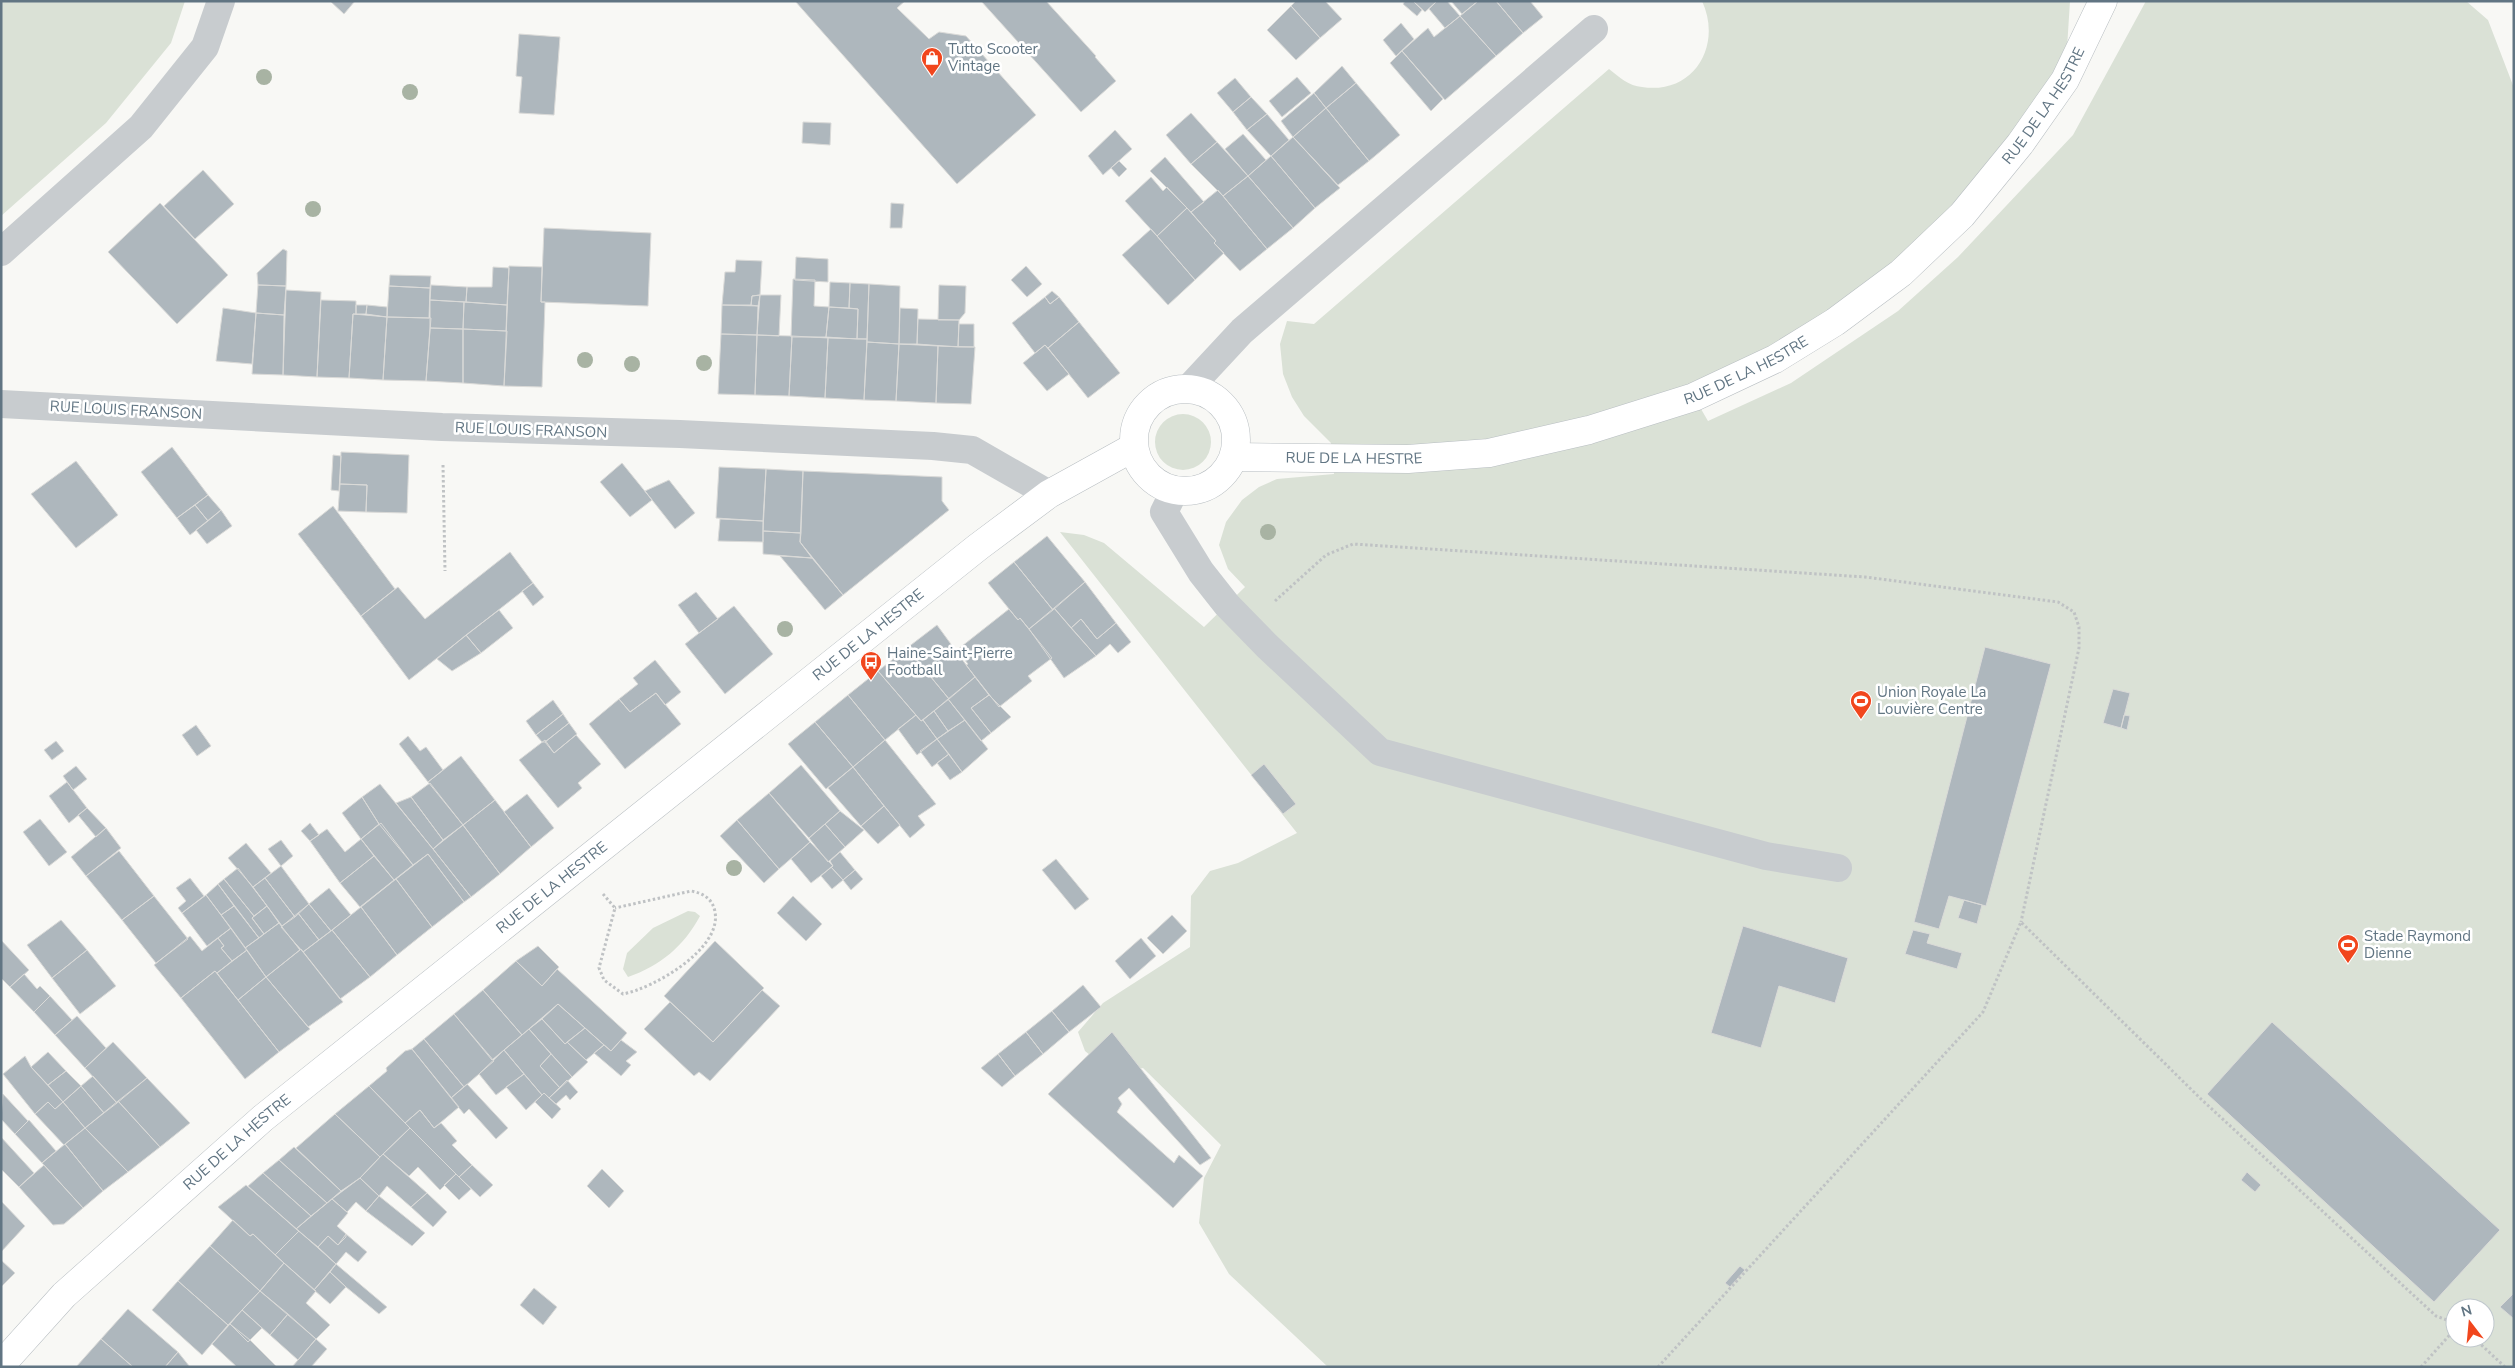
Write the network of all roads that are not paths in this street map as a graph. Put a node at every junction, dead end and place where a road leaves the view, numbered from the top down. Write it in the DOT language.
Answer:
graph roads {
  1 [pos="221,1"];
  2 [pos="2101,5"];
  3 [pos="1594,29"];
  4 [pos="1,252"];
  5 [pos="1189,388"];
  6 [pos="1,404"];
  7 [pos="1134,447"];
  8 [pos="1234,457"];
  9 [pos="1175,490"];
  10 [pos="1049,494"];
  11 [pos="1838,868"];
  12 [pos="1,1365"];
  1 -- 4 [label="street"];
  2 -- 8 [label="street, RUE DE LA HESTRE"];
  3 -- 5 [label="street"];
  5 -- 7 [label="street"];
  5 -- 8 [label="street"];
  6 -- 10 [label="street, RUE LOUIS FRANSON"];
  7 -- 9 [label="street"];
  7 -- 10 [label="street, RUE DE LA HESTRE"];
  8 -- 9 [label="street"];
  9 -- 11 [label="street"];
  10 -- 12 [label="street, RUE DE LA HESTRE"];
}
